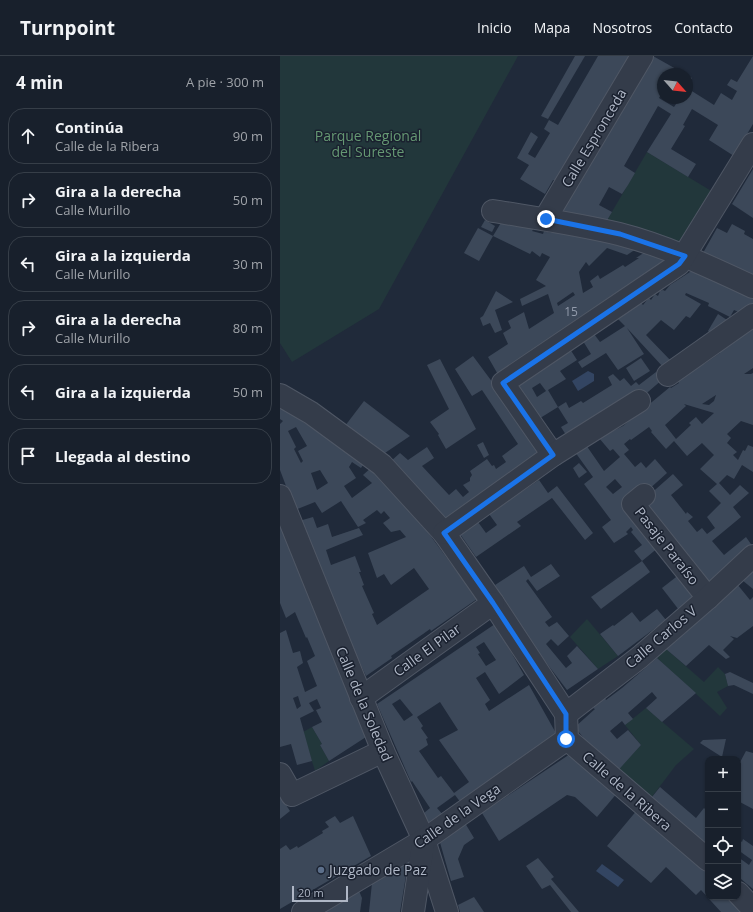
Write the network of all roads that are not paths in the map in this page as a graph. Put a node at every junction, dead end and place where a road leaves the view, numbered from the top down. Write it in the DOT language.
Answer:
graph roads {
  1 [pos="642,56"];
  2 [pos="753,144"];
  3 [pos="493,211"];
  4 [pos="546,219"];
  5 [pos="685,256"];
  6 [pos="753,287"];
  7 [pos="753,315"];
  8 [pos="668,375"];
  9 [pos="280,395"];
  10 [pos="639,401"];
  11 [pos="553,455"];
  12 [pos="280,496"];
  13 [pos="644,496"];
  14 [pos="444,533"];
  15 [pos="753,556"];
  16 [pos="708,598"];
  17 [pos="493,603"];
  18 [pos="361,698"];
  19 [pos="566,714"];
  20 [pos="566,739"];
  21 [pos="383,751"];
  22 [pos="280,774"];
  23 [pos="424,840"];
  24 [pos="705,857"];
  25 [pos="741,896"];
  26 [pos="753,909"];
  27 [pos="303,912"];
  28 [pos="413,912"];
  29 [pos="447,912"];
  1 -- 4 [label="street, Calle Espronceda"];
  2 -- 5 [label="street"];
  3 -- 4 [label="street"];
  4 -- 5 [label="street"];
  5 -- 6 [label="street"];
  5 -- 11 [label="street"];
  7 -- 8 [label="street"];
  9 -- 14 [label="street"];
  10 -- 11 [label="street"];
  11 -- 14 [label="street"];
  12 -- 18 [label="street, Calle de la Soledad"];
  13 -- 16 [label="street, Pasaje Paraíso"];
  14 -- 17 [label="street"];
  15 -- 16 [label="street, Calle Carlos V"];
  16 -- 19 [label="street, Calle Carlos V"];
  17 -- 18 [label="street, Calle El Pilar"];
  17 -- 19 [label="street"];
  18 -- 21 [label="street, Calle de la Soledad"];
  19 -- 20 [label="street"];
  20 -- 23 [label="street, Calle de la Vega"];
  20 -- 24 [label="street, Calle de la Ribera"];
  21 -- 22 [label="street"];
  21 -- 23 [label="street, Calle de la Soledad"];
  23 -- 27 [label="street, Calle de la Vega"];
  23 -- 28 [label="street"];
  23 -- 29 [label="street, Calle de la Soledad"];
  25 -- 26 [label="street"];
}
